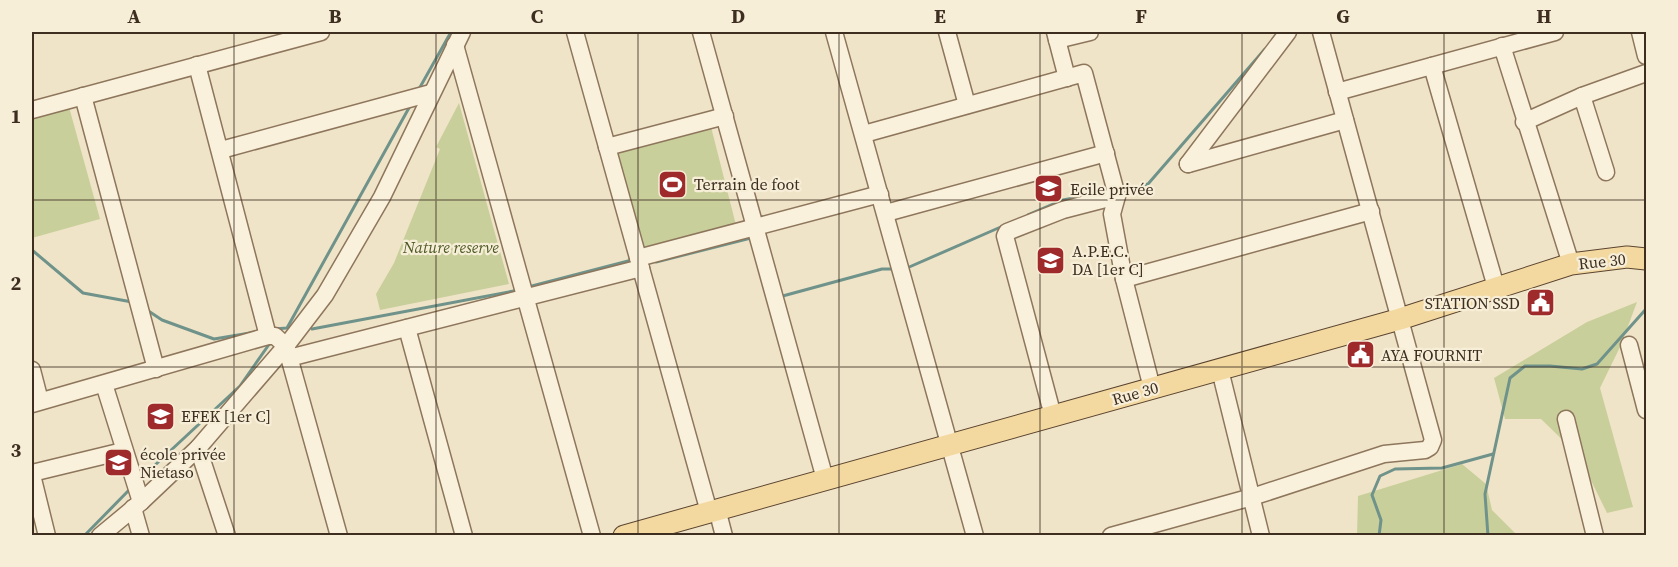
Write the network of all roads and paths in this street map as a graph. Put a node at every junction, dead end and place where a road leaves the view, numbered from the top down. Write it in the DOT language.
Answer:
graph roads {
  1 [pos="321,32"];
  2 [pos="575,32"];
  3 [pos="702,32"];
  4 [pos="834,32"];
  5 [pos="947,32"];
  6 [pos="1089,32"];
  7 [pos="1288,32"];
  8 [pos="1321,32"];
  9 [pos="1555,32"];
  10 [pos="1640,32"];
  11 [pos="1056,36"];
  12 [pos="1518,36"];
  13 [pos="271,38"];
  14 [pos="458,38"];
  15 [pos="1502,46"];
  16 [pos="1647,56"];
  17 [pos="197,65"];
  18 [pos="1432,66"];
  19 [pos="1647,73"];
  20 [pos="1067,78"];
  21 [pos="1337,92"];
  22 [pos="431,93"];
  23 [pos="83,96"];
  24 [pos="1582,96"];
  25 [pos="967,105"];
  26 [pos="32,110"];
  27 [pos="725,116"];
  28 [pos="1345,120"];
  29 [pos="1524,122"];
  30 [pos="864,134"];
  31 [pos="607,147"];
  32 [pos="221,150"];
  33 [pos="1106,153"];
  34 [pos="1606,172"];
  35 [pos="880,194"];
  36 [pos="1117,196"];
  37 [pos="1371,211"];
  38 [pos="886,213"];
  39 [pos="757,234"];
  40 [pos="1647,259"];
  41 [pos="640,263"];
  42 [pos="1571,264"];
  43 [pos="1124,279"];
  44 [pos="1496,287"];
  45 [pos="525,292"];
  46 [pos="1400,319"];
  47 [pos="407,328"];
  48 [pos="268,336"];
  49 [pos="288,352"];
  50 [pos="1636,354"];
  51 [pos="156,369"];
  52 [pos="32,370"];
  53 [pos="1220,370"];
  54 [pos="104,384"];
  55 [pos="1152,388"];
  56 [pos="36,403"];
  57 [pos="1647,410"];
  58 [pos="1053,416"];
  59 [pos="1566,419"];
  60 [pos="950,445"];
  61 [pos="198,448"];
  62 [pos="123,451"];
  63 [pos="32,474"];
  64 [pos="825,479"];
  65 [pos="1252,496"];
  66 [pos="137,505"];
  67 [pos="713,511"];
  68 [pos="47,536"];
  69 [pos="100,536"];
  70 [pos="141,536"];
  71 [pos="227,536"];
  72 [pos="339,536"];
  73 [pos="464,536"];
  74 [pos="592,536"];
  75 [pos="624,536"];
  76 [pos="724,536"];
  77 [pos="975,536"];
  78 [pos="1111,536"];
  79 [pos="1261,536"];
  80 [pos="1595,536"];
  1 -- 13 [label="street"];
  2 -- 31 [label="street"];
  3 -- 27 [label="street"];
  4 -- 30 [label="street"];
  5 -- 25 [label="street"];
  6 -- 11 [label="street"];
  7 -- 28 [label="street"];
  8 -- 21 [label="street"];
  9 -- 12 [label="street"];
  10 -- 16 [label="street"];
  11 -- 20 [label="street"];
  12 -- 15 [label="street"];
  13 -- 17 [label="street"];
  14 -- 22 [label="street"];
  14 -- 45 [label="street"];
  15 -- 18 [label="street"];
  15 -- 29 [label="street"];
  17 -- 23 [label="street"];
  17 -- 32 [label="street"];
  18 -- 21 [label="street"];
  18 -- 44 [label="street"];
  19 -- 24 [label="street"];
  20 -- 25 [label="street"];
  20 -- 33 [label="street"];
  21 -- 28 [label="street"];
  22 -- 32 [label="street"];
  22 -- 49 [label="street"];
  23 -- 26 [label="street"];
  23 -- 51 [label="street"];
  24 -- 29 [label="street"];
  24 -- 34 [label="street"];
  25 -- 30 [label="street"];
  27 -- 31 [label="street"];
  27 -- 39 [label="street"];
  28 -- 37 [label="street"];
  29 -- 42 [label="street"];
  30 -- 35 [label="street"];
  31 -- 41 [label="street"];
  32 -- 48 [label="street"];
  33 -- 36 [label="street"];
  33 -- 38 [label="street"];
  35 -- 38 [label="street"];
  35 -- 39 [label="street"];
  36 -- 43 [label="street"];
  36 -- 58 [label="street"];
  37 -- 43 [label="street"];
  37 -- 46 [label="street"];
  38 -- 60 [label="street"];
  39 -- 41 [label="street"];
  39 -- 64 [label="street"];
  40 -- 42 [label="main road, Rue 30"];
  41 -- 45 [label="street"];
  41 -- 67 [label="street"];
  42 -- 44 [label="main road, Rue 30"];
  43 -- 55 [label="street"];
  44 -- 46 [label="main road, Rue 30"];
  45 -- 47 [label="street"];
  45 -- 74 [label="street"];
  46 -- 53 [label="main road, Rue 30"];
  46 -- 65 [label="street"];
  47 -- 49 [label="street"];
  47 -- 73 [label="street"];
  48 -- 49 [label="street"];
  48 -- 51 [label="street"];
  49 -- 61 [label="street"];
  49 -- 72 [label="street"];
  50 -- 57 [label="street"];
  51 -- 54 [label="street"];
  52 -- 56 [label="street"];
  53 -- 55 [label="main road, Rue 30"];
  53 -- 65 [label="street"];
  54 -- 56 [label="street"];
  54 -- 62 [label="street"];
  55 -- 58 [label="main road, Rue 30"];
  58 -- 60 [label="main road, Rue 30"];
  59 -- 80 [label="street"];
  60 -- 64 [label="main road, Rue 30"];
  60 -- 77 [label="street"];
  61 -- 66 [label="street"];
  61 -- 71 [label="street"];
  62 -- 63 [label="street"];
  62 -- 66 [label="street"];
  63 -- 68 [label="street"];
  64 -- 67 [label="main road, Rue 30"];
  65 -- 78 [label="street"];
  65 -- 79 [label="street"];
  66 -- 69 [label="street"];
  66 -- 70 [label="street"];
  67 -- 75 [label="main road, Rue 30"];
  67 -- 76 [label="street"];
}
